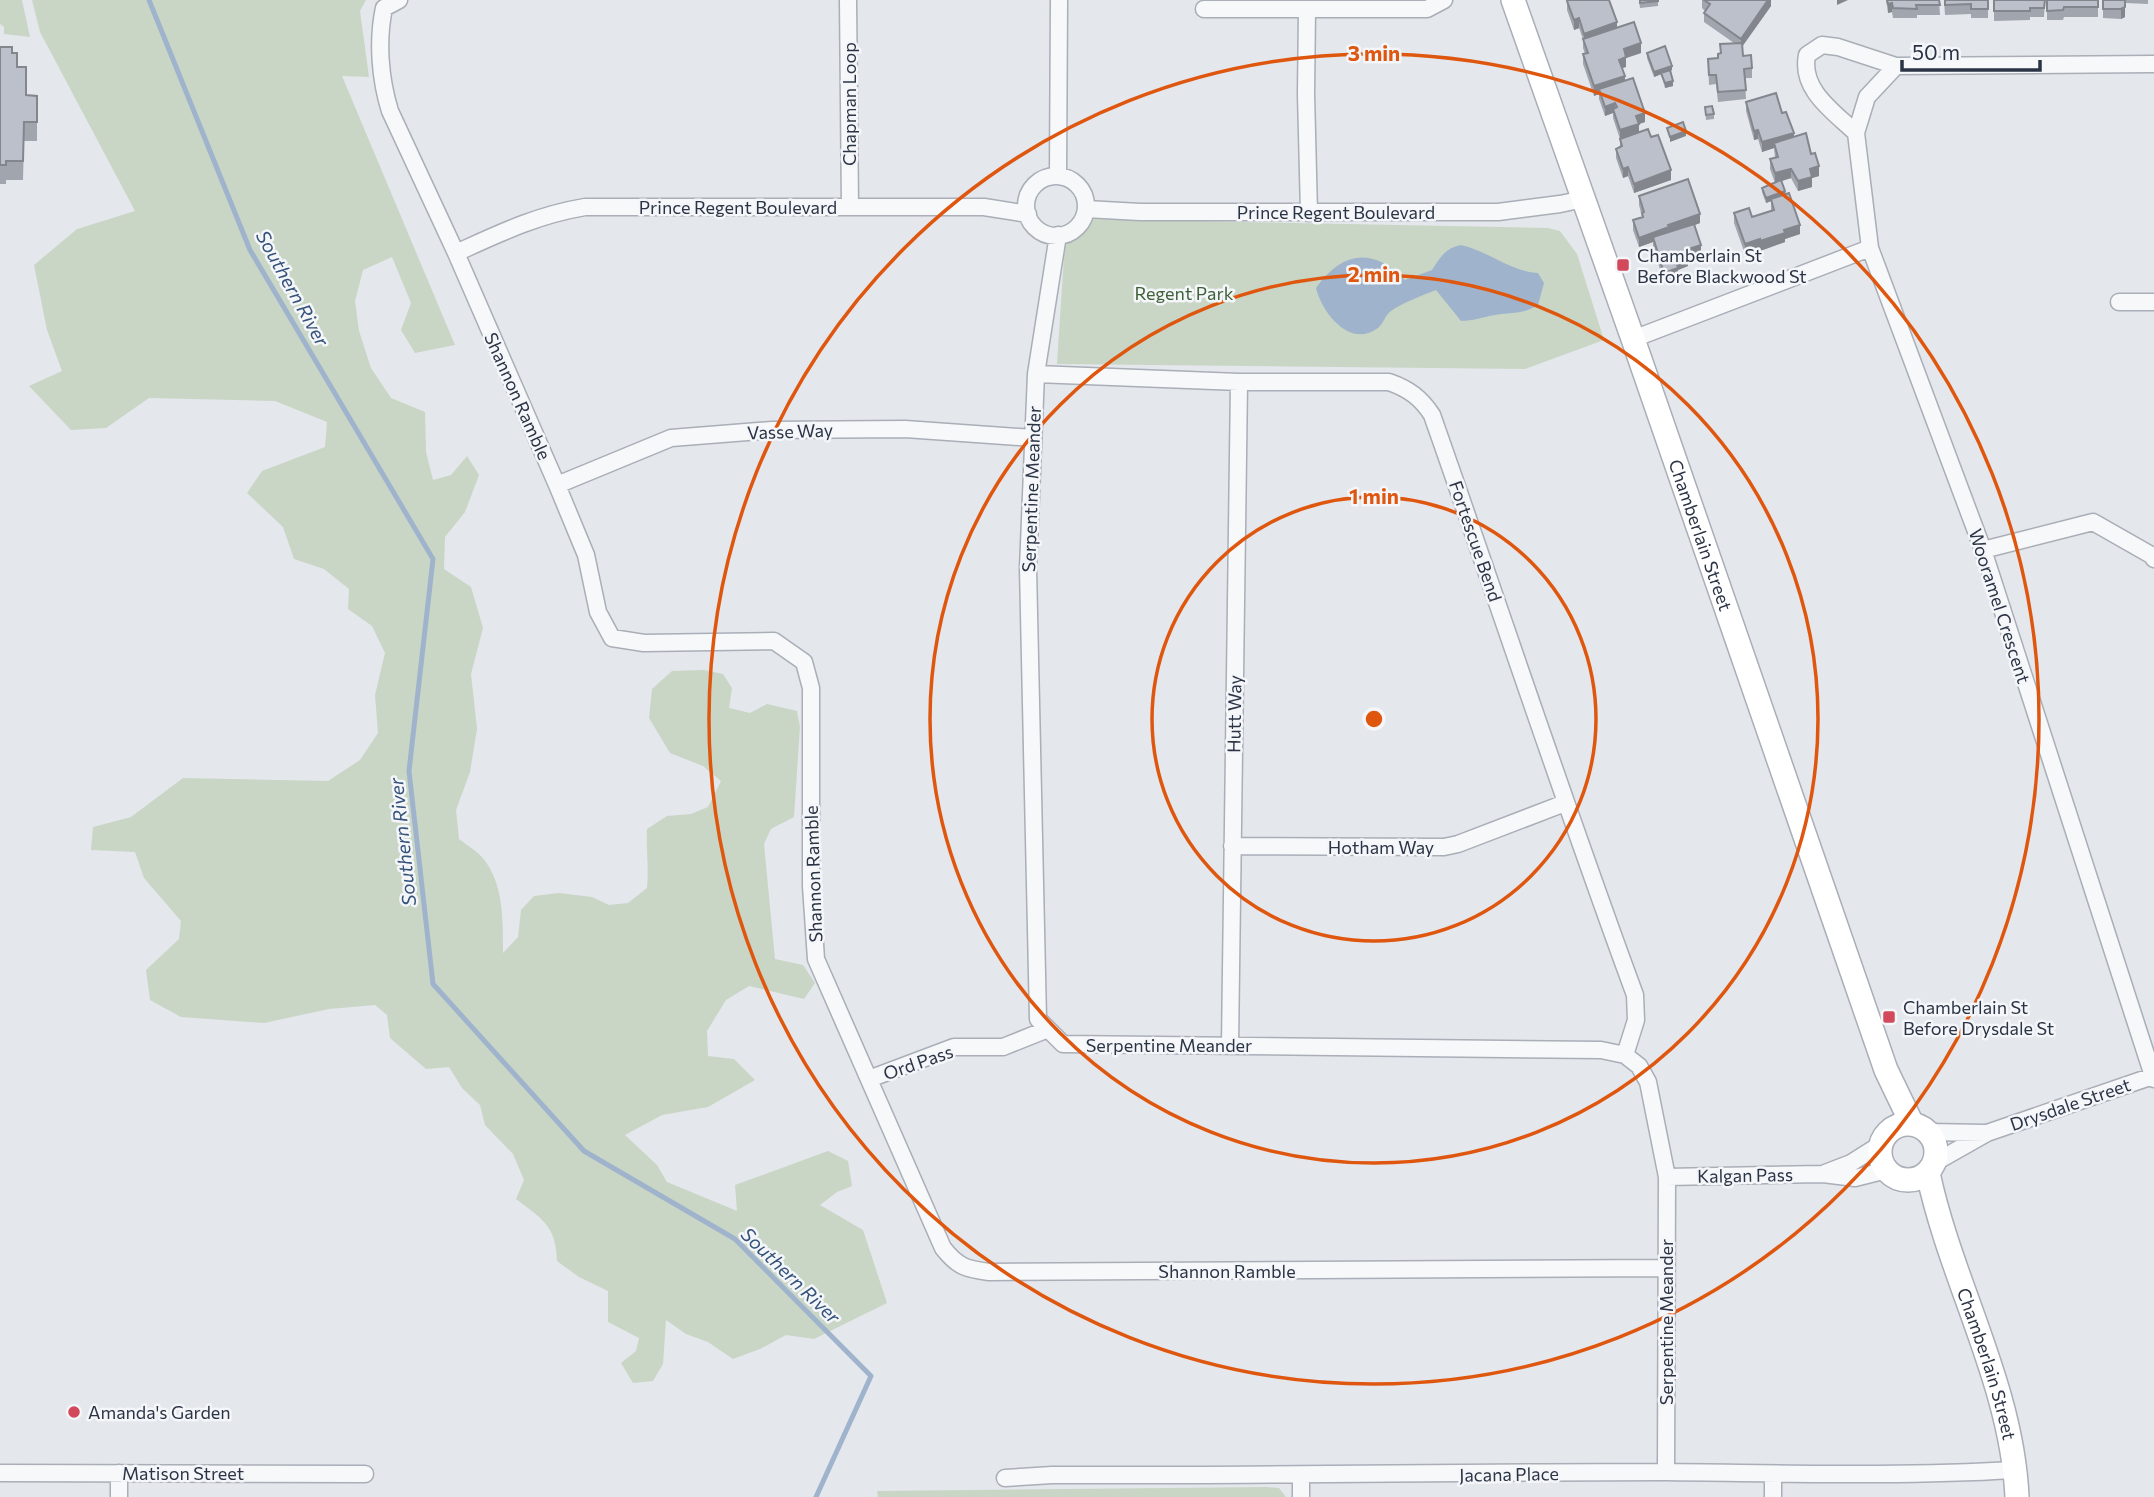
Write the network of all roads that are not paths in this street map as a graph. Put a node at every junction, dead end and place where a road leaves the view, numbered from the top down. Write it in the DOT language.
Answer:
graph roads {
  1 [pos="399,0"];
  2 [pos="848,0"];
  3 [pos="1059,0"];
  4 [pos="1444,0"];
  5 [pos="1513,0"];
  6 [pos="1263,5"];
  7 [pos="1204,9"];
  8 [pos="1307,9"];
  9 [pos="2154,64"];
  10 [pos="1896,66"];
  11 [pos="1856,133"];
  12 [pos="1058,176"];
  13 [pos="1584,199"];
  14 [pos="850,208"];
  15 [pos="1086,209"];
  16 [pos="1309,213"];
  17 [pos="1028,214"];
  18 [pos="1058,236"];
  19 [pos="1870,248"];
  20 [pos="456,253"];
  21 [pos="2119,302"];
  22 [pos="2154,302"];
  23 [pos="1633,339"];
  24 [pos="1036,374"];
  25 [pos="1239,382"];
  26 [pos="1033,438"];
  27 [pos="557,485"];
  28 [pos="1983,550"];
  29 [pos="2154,559"];
  30 [pos="1565,803"];
  31 [pos="1232,846"];
  32 [pos="1048,1028"];
  33 [pos="1230,1045"];
  34 [pos="1625,1055"];
  35 [pos="2153,1077"];
  36 [pos="869,1079"];
  37 [pos="1903,1132"];
  38 [pos="1987,1133"];
  39 [pos="1931,1168"];
  40 [pos="1823,1174"];
  41 [pos="1896,1175"];
  42 [pos="1667,1177"];
  43 [pos="1943,1234"];
  44 [pos="1665,1268"];
  45 [pos="2014,1470"];
  46 [pos="1665,1472"];
  47 [pos="0,1473"];
  48 [pos="119,1473"];
  49 [pos="365,1474"];
  50 [pos="1773,1474"];
  51 [pos="1301,1475"];
  52 [pos="1005,1478"];
  53 [pos="119,1497"];
  54 [pos="1301,1497"];
  55 [pos="1773,1497"];
  56 [pos="2017,1497"];
  1 -- 20 [label="street, Shannon Ramble"];
  2 -- 14 [label="street, Chapman Loop"];
  3 -- 12 [label="street"];
  4 -- 8 [label="street"];
  5 -- 13 [label="main road, Chamberlain Street"];
  6 -- 7 [label="street"];
  6 -- 8 [label="street"];
  8 -- 16 [label="street"];
  9 -- 10 [label="street"];
  10 -- 11 [label="street"];
  10 -- 11 [label="street"];
  11 -- 19 [label="street, Wooramel Crescent"];
  12 -- 15 [label="street"];
  12 -- 17 [label="street"];
  13 -- 16 [label="street, Prince Regent Boulevard"];
  13 -- 23 [label="main road, Chamberlain Street"];
  14 -- 17 [label="street, Prince Regent Boulevard"];
  14 -- 20 [label="street, Prince Regent Boulevard"];
  15 -- 16 [label="street, Prince Regent Boulevard"];
  15 -- 18 [label="street"];
  17 -- 18 [label="street"];
  18 -- 24 [label="street, Serpentine Meander"];
  19 -- 23 [label="street"];
  19 -- 28 [label="street, Wooramel Crescent"];
  20 -- 27 [label="street, Shannon Ramble"];
  21 -- 22 [label="street"];
  23 -- 37 [label="main road, Chamberlain Street"];
  24 -- 25 [label="street, Fortescue Bend"];
  24 -- 26 [label="street, Serpentine Meander"];
  25 -- 30 [label="street, Fortescue Bend"];
  25 -- 31 [label="street, Hutt Way"];
  26 -- 27 [label="street, Vasse Way"];
  26 -- 32 [label="street, Serpentine Meander"];
  27 -- 36 [label="street, Shannon Ramble"];
  28 -- 29 [label="street"];
  28 -- 35 [label="street, Wooramel Crescent"];
  30 -- 31 [label="street, Hotham Way"];
  30 -- 34 [label="street, Fortescue Bend"];
  31 -- 33 [label="street, Hutt Way"];
  32 -- 33 [label="street, Serpentine Meander"];
  32 -- 36 [label="street, Ord Pass"];
  33 -- 34 [label="street, Serpentine Meander"];
  34 -- 42 [label="street, Serpentine Meander"];
  35 -- 38 [label="street, Drysdale Street"];
  36 -- 44 [label="street, Shannon Ramble"];
  37 -- 38 [label="street, Drysdale Street"];
  37 -- 39 [label="main road, Chamberlain Street"];
  37 -- 40 [label="street, Kalgan Pass"];
  37 -- 41 [label="main road, Chamberlain Street"];
  38 -- 39 [label="street, Drysdale Street"];
  39 -- 41 [label="main road"];
  39 -- 43 [label="main road, Chamberlain Street"];
  40 -- 41 [label="street, Kalgan Pass"];
  40 -- 42 [label="street, Kalgan Pass"];
  41 -- 43 [label="main road, Chamberlain Street"];
  42 -- 44 [label="street, Serpentine Meander"];
  43 -- 45 [label="main road, Chamberlain Street"];
  44 -- 46 [label="street, Serpentine Meander"];
  45 -- 50 [label="street, Jacana Place"];
  45 -- 56 [label="main road, Chamberlain Street"];
  46 -- 50 [label="street, Jacana Place"];
  46 -- 51 [label="street, Jacana Place"];
  47 -- 48 [label="street, Matison Street"];
  48 -- 49 [label="street, Matison Street"];
  48 -- 53 [label="street"];
  50 -- 55 [label="street"];
  51 -- 52 [label="street, Jacana Place"];
  51 -- 54 [label="street"];
}
